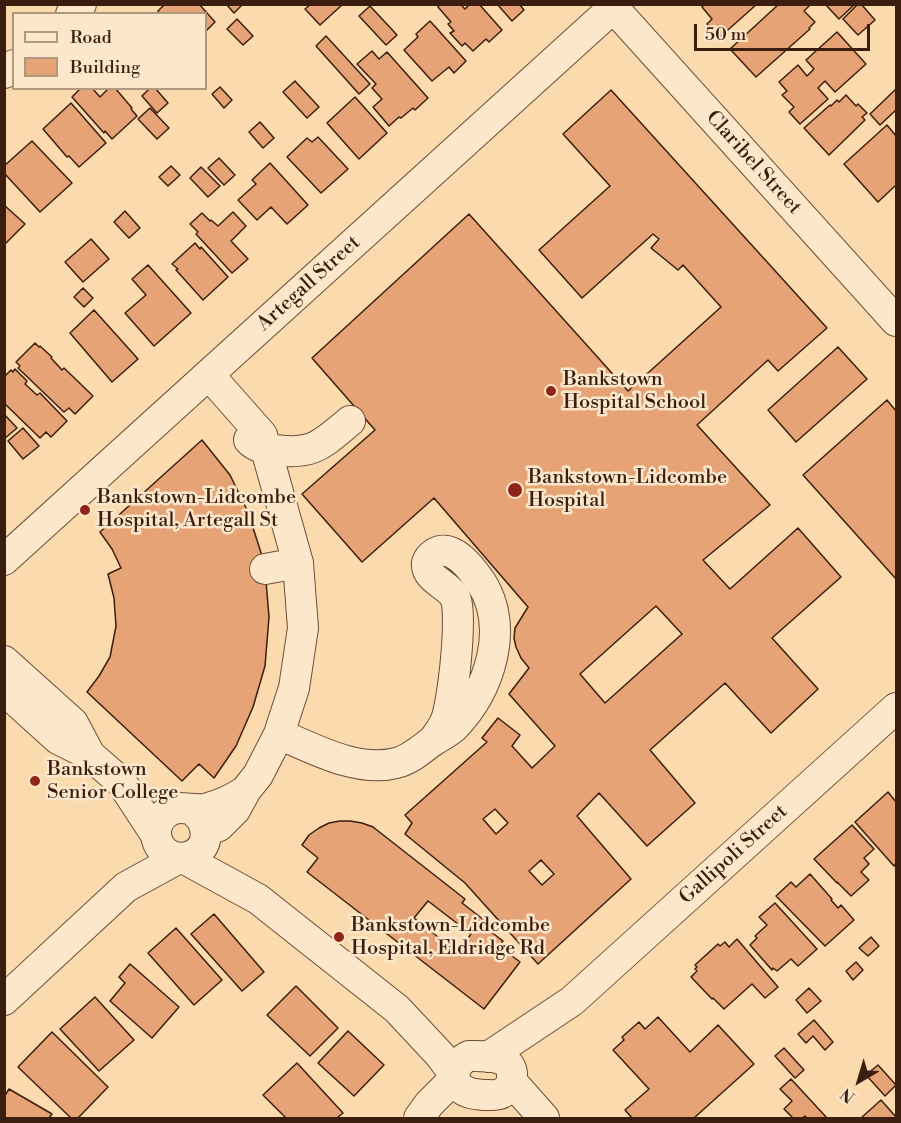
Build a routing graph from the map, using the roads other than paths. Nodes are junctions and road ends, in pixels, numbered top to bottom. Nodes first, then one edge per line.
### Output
1 (612, 6) edge
2 (897, 321) edge
3 (203, 380) junction
4 (350, 421) dead end
5 (265, 449) junction
6 (4, 560) edge
7 (298, 563) junction
8 (265, 570) dead end
9 (4, 661) edge
10 (4, 690) edge
11 (897, 708) edge
12 (279, 734) junction
13 (433, 741) junction
14 (90, 755) junction
15 (122, 783) junction
16 (195, 821) junction
17 (168, 847) junction
18 (258, 899) junction
19 (4, 1000) edge
20 (572, 1001) junction
21 (397, 1009) junction
22 (485, 1057) junction
23 (512, 1081) junction
24 (467, 1085) junction
25 (419, 1119) edge
26 (439, 1119) edge
27 (522, 1119) edge
28 (544, 1119) edge

1 - 2 street, Claribel Street
1 - 3 street, Artegall Street
3 - 5 street
3 - 6 street, Artegall Street
4 - 5 street
5 - 7 street
7 - 8 street
7 - 12 street
9 - 14 street
10 - 14 street
11 - 20 street, Gallipoli Street
12 - 13 street
12 - 16 street
13 - 13 street
14 - 15 street
15 - 16 street
15 - 17 street
16 - 17 street
16 - 17 street
16 - 18 street
17 - 18 street
17 - 19 street
18 - 21 street
20 - 22 street, Gallipoli Street
20 - 23 street, Gallipoli Street
21 - 22 street
21 - 24 street
22 - 23 street
22 - 24 street
23 - 24 street
23 - 28 street
24 - 25 street
24 - 26 street
24 - 27 street

